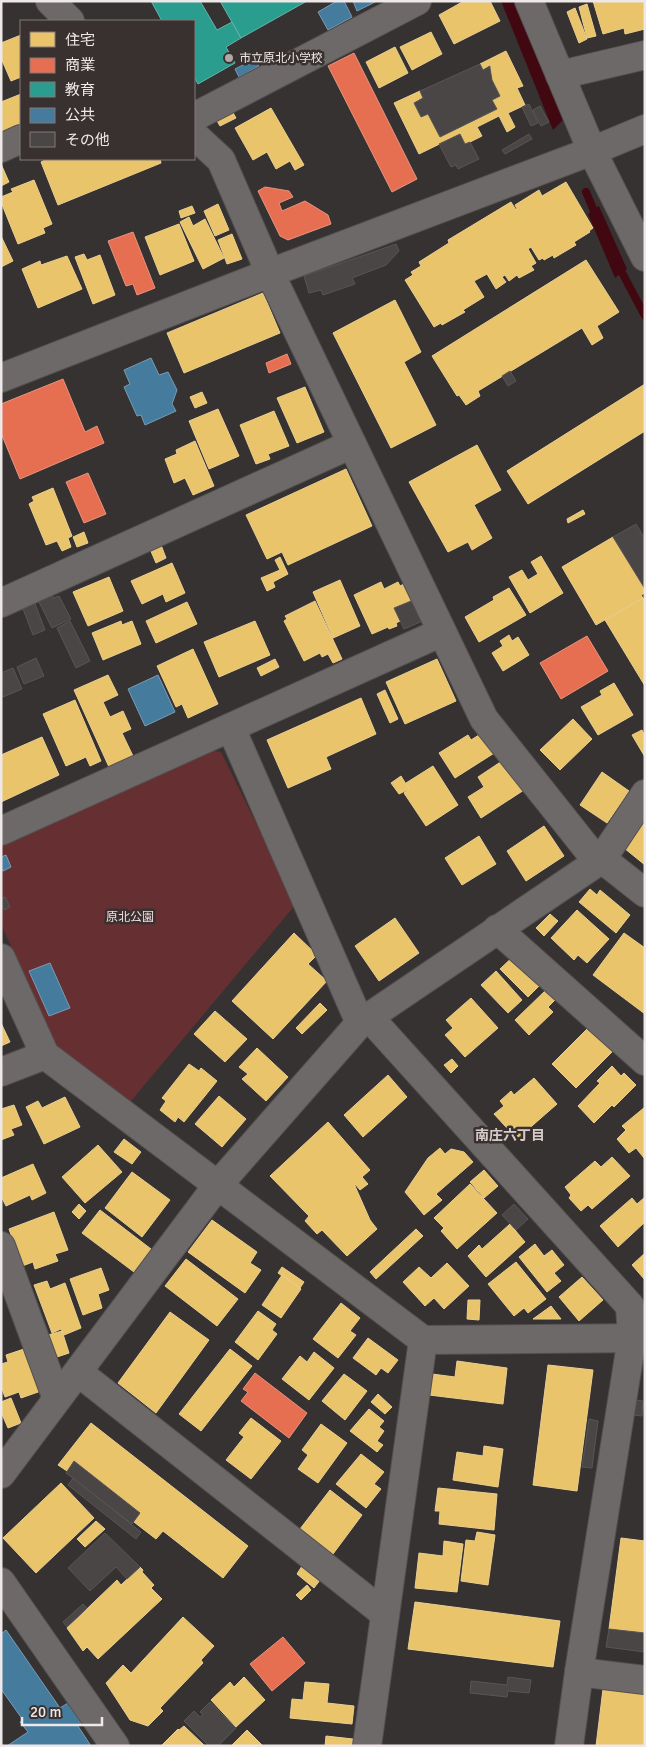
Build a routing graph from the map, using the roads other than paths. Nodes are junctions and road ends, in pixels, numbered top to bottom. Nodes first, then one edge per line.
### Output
1 (50, 1) edge
2 (417, 1) edge
3 (529, 1) edge
4 (69, 20) edge
5 (645, 55) edge
6 (560, 75) junction
7 (195, 117) edge
8 (645, 129) edge
9 (195, 136) edge
10 (20, 139) edge
11 (1, 148) edge
12 (592, 151) junction
13 (645, 257) edge
14 (270, 273) junction
15 (1, 378) edge
16 (352, 444) junction
17 (1, 603) edge
18 (442, 632) junction
19 (231, 728) junction
20 (645, 794) edge
21 (1, 831) edge
22 (602, 859) junction
23 (645, 893) edge
24 (497, 929) junction
25 (1, 958) edge
26 (364, 1020) junction
27 (45, 1055) junction
28 (645, 1061) edge
29 (1, 1072) edge
30 (217, 1186) junction
31 (1, 1246) edge
32 (638, 1338) edge
33 (423, 1340) junction
34 (78, 1372) junction
35 (57, 1399) junction
36 (1, 1474) edge
37 (1, 1582) edge
38 (385, 1614) junction
39 (579, 1672) junction
40 (645, 1680) edge
41 (115, 1746) edge
42 (367, 1746) edge
43 (569, 1746) edge

1 - 4 street
2 - 7 street
3 - 6 street
5 - 6 street
6 - 12 street
8 - 12 street
9 - 14 street
10 - 11 street
12 - 13 street
12 - 14 street
14 - 15 street
14 - 16 street
16 - 17 street
16 - 18 street
18 - 19 street
18 - 22 street
19 - 21 street
19 - 26 street
20 - 22 street
22 - 23 street
22 - 24 street
24 - 26 street
24 - 28 street
25 - 27 street
26 - 30 street
26 - 32 street
27 - 29 street
27 - 30 street
30 - 33 street
30 - 34 street
31 - 35 street
32 - 33 street
32 - 39 street
33 - 38 street
34 - 35 street
34 - 38 street
35 - 36 street
37 - 41 street
38 - 42 street
39 - 40 street
39 - 43 street

